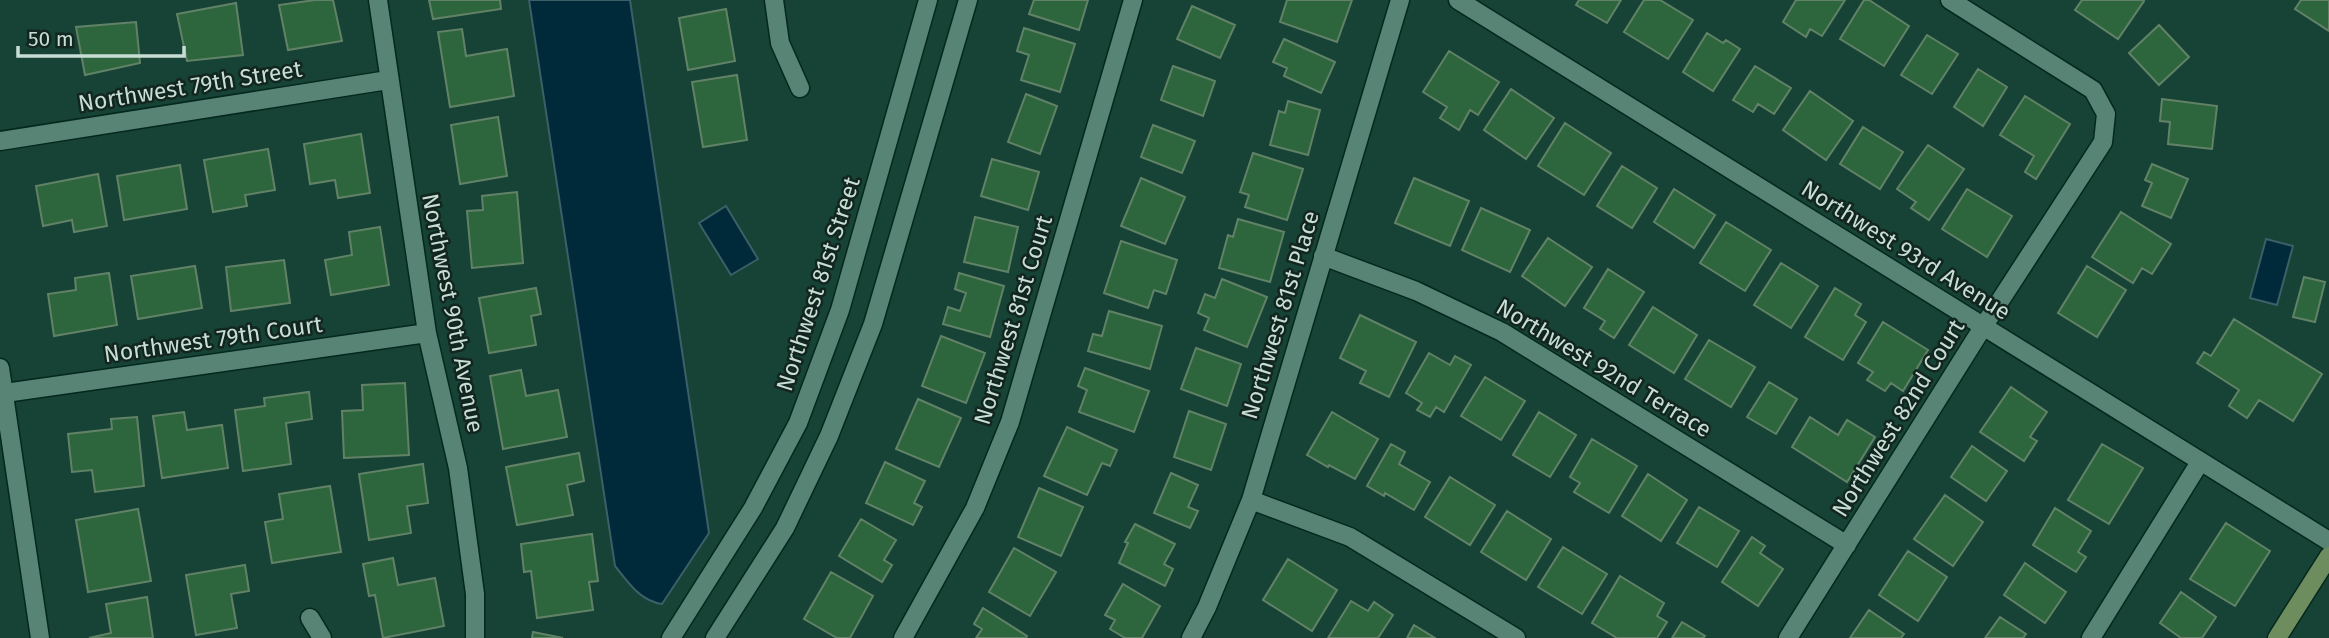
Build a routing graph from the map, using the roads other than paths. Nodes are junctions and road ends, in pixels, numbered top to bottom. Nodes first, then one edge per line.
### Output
1 (377, 0) edge
2 (774, 0) edge
3 (928, 0) edge
4 (968, 0) edge
5 (1133, 0) edge
6 (1400, 0) edge
7 (1458, 0) edge
8 (1950, 0) edge
9 (388, 80) junction
10 (800, 88) dead end
11 (0, 141) edge
12 (1323, 256) junction
13 (1983, 327) junction
14 (427, 333) junction
15 (0, 368) edge
16 (5, 393) junction
17 (2200, 462) junction
18 (1251, 500) junction
19 (2329, 541) edge
20 (1847, 545) junction
21 (2329, 556) edge
22 (310, 618) dead end
23 (476, 636) edge
24 (40, 638) edge
25 (322, 638) edge
26 (671, 638) edge
27 (715, 638) edge
28 (903, 638) edge
29 (1191, 638) edge
30 (1516, 638) edge
31 (1788, 638) edge
32 (2091, 638) edge
33 (2277, 638) edge

1 - 9 street, Northwest 90th Avenue
2 - 10 street
3 - 26 street, Northwest 81st Street
4 - 27 street
5 - 28 street, Northwest 81st Court
6 - 12 street, Northwest 81st Place
7 - 13 street, Northwest 93rd Avenue
8 - 13 street, Northwest 82nd Court
9 - 11 street, Northwest 79th Street
9 - 14 street, Northwest 90th Avenue
12 - 18 street, Northwest 81st Place
12 - 20 street, Northwest 92nd Terrace
13 - 17 street, Northwest 93rd Avenue
13 - 20 street, Northwest 82nd Court
14 - 16 street, Northwest 79th Court
14 - 23 street, Northwest 90th Avenue
15 - 16 street
16 - 24 street
17 - 19 street, Northwest 93rd Avenue
17 - 32 street
18 - 29 street, Northwest 81st Place
18 - 30 street
20 - 31 street, Northwest 82nd Court
21 - 33 main road
22 - 25 street

